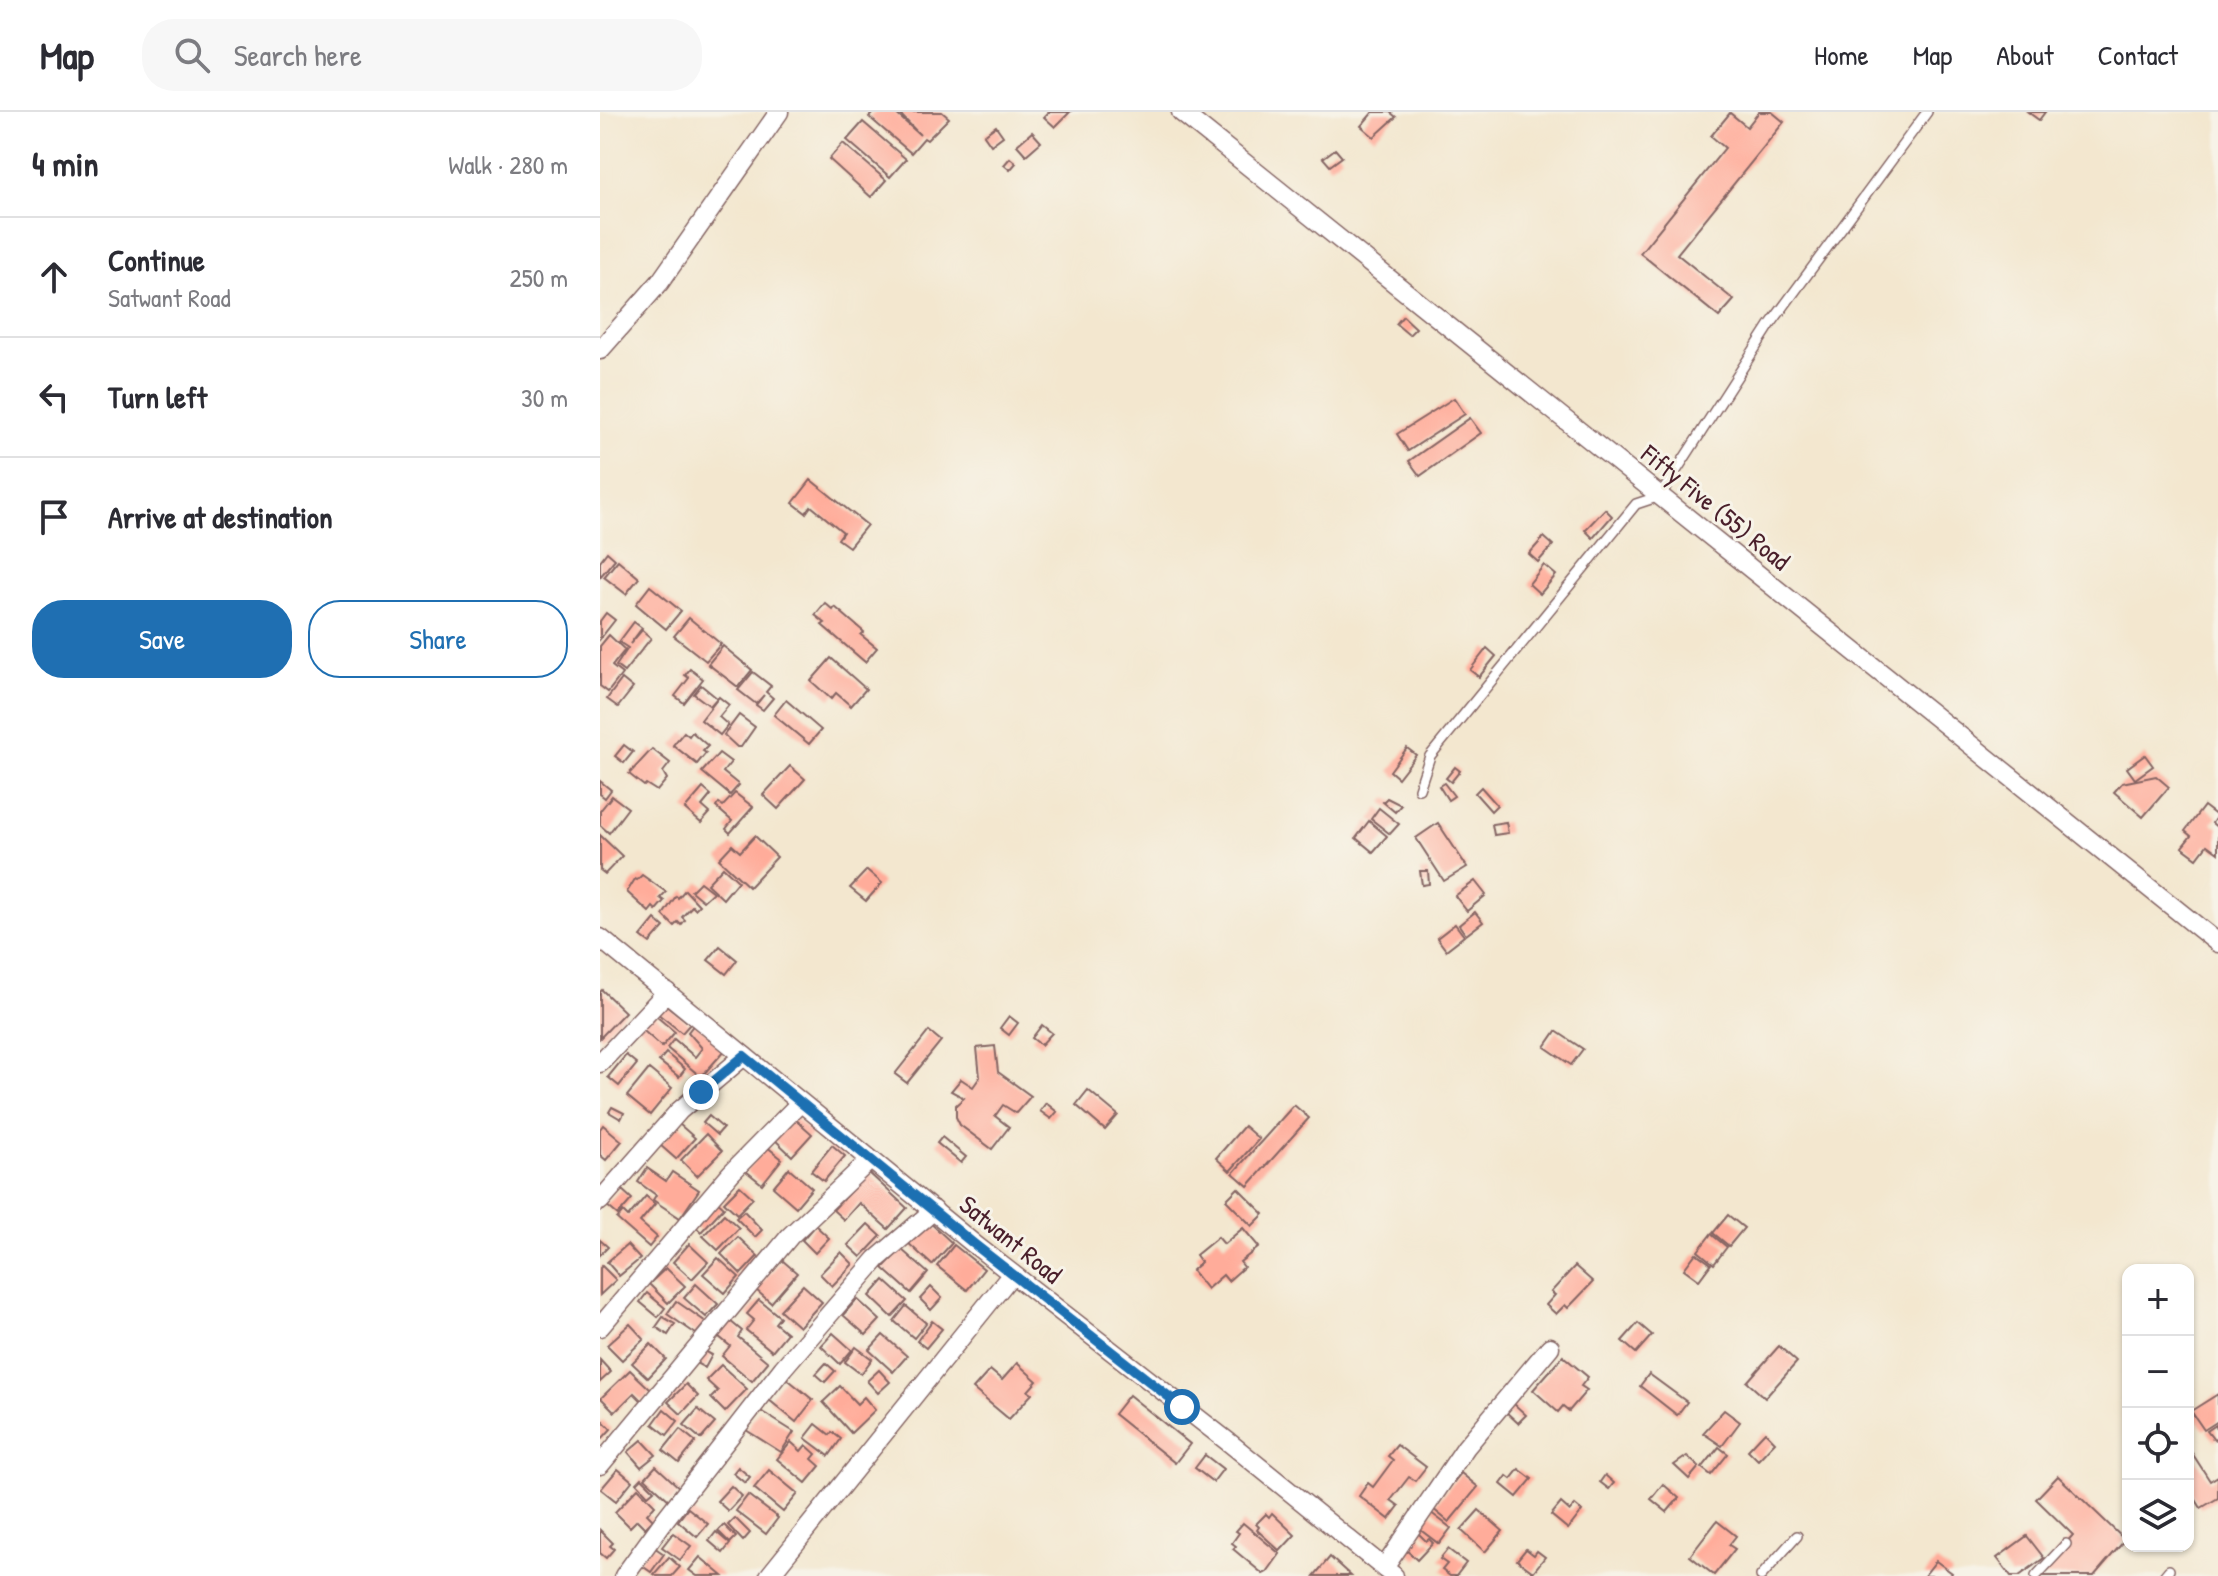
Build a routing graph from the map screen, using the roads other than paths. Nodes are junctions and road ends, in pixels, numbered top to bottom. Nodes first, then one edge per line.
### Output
1 (779, 112) edge
2 (1181, 112) edge
3 (1927, 112) edge
4 (600, 350) edge
5 (1660, 496) junction
6 (1419, 789) dead end
7 (600, 938) edge
8 (2218, 943) edge
9 (667, 992) junction
10 (744, 1056) junction
11 (600, 1063) edge
12 (800, 1103) junction
13 (870, 1160) junction
14 (600, 1201) edge
15 (934, 1210) junction
16 (1012, 1274) junction
17 (600, 1327) edge
18 (1550, 1347) dead end
19 (600, 1465) edge
20 (1797, 1536) dead end
21 (2066, 1544) dead end
22 (1389, 1572) edge
23 (624, 1576) edge
24 (769, 1576) edge
25 (1761, 1576) edge
26 (2036, 1576) edge

1 - 4 street
2 - 5 street, Fifty Five (55) Road
3 - 5 lane
5 - 6 lane
5 - 8 street, Fifty Five (55) Road
7 - 9 street, Satwant Road
9 - 10 street, Satwant Road
9 - 11 street
10 - 12 street, Satwant Road
10 - 14 street
12 - 13 street, Satwant Road
12 - 17 street
13 - 15 street, Satwant Road
13 - 19 street
15 - 16 street, Satwant Road
15 - 23 street
16 - 22 street, Satwant Road
16 - 24 street
18 - 22 street
20 - 25 lane
21 - 26 lane

